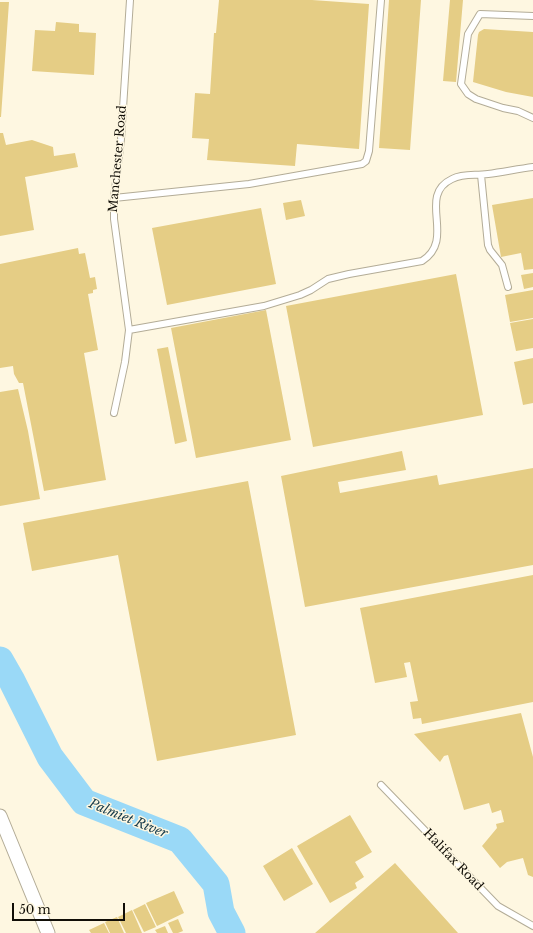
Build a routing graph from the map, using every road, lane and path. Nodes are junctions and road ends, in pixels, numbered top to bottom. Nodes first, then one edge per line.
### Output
1 (130, 0) edge
2 (381, 0) edge
3 (533, 16) edge
4 (533, 118) edge
5 (533, 167) edge
6 (481, 175) junction
7 (114, 198) junction
8 (508, 288) dead end
9 (129, 330) junction
10 (114, 413) dead end
11 (381, 785) dead end
12 (0, 816) edge
13 (533, 926) edge
14 (48, 933) edge

1 - 7 lane, Manchester Road
2 - 7 lane
3 - 4 lane
5 - 6 lane
6 - 8 lane
6 - 9 lane
7 - 9 lane, Manchester Road
9 - 10 lane, Manchester Road
11 - 13 lane, Halifax Road
12 - 14 street

